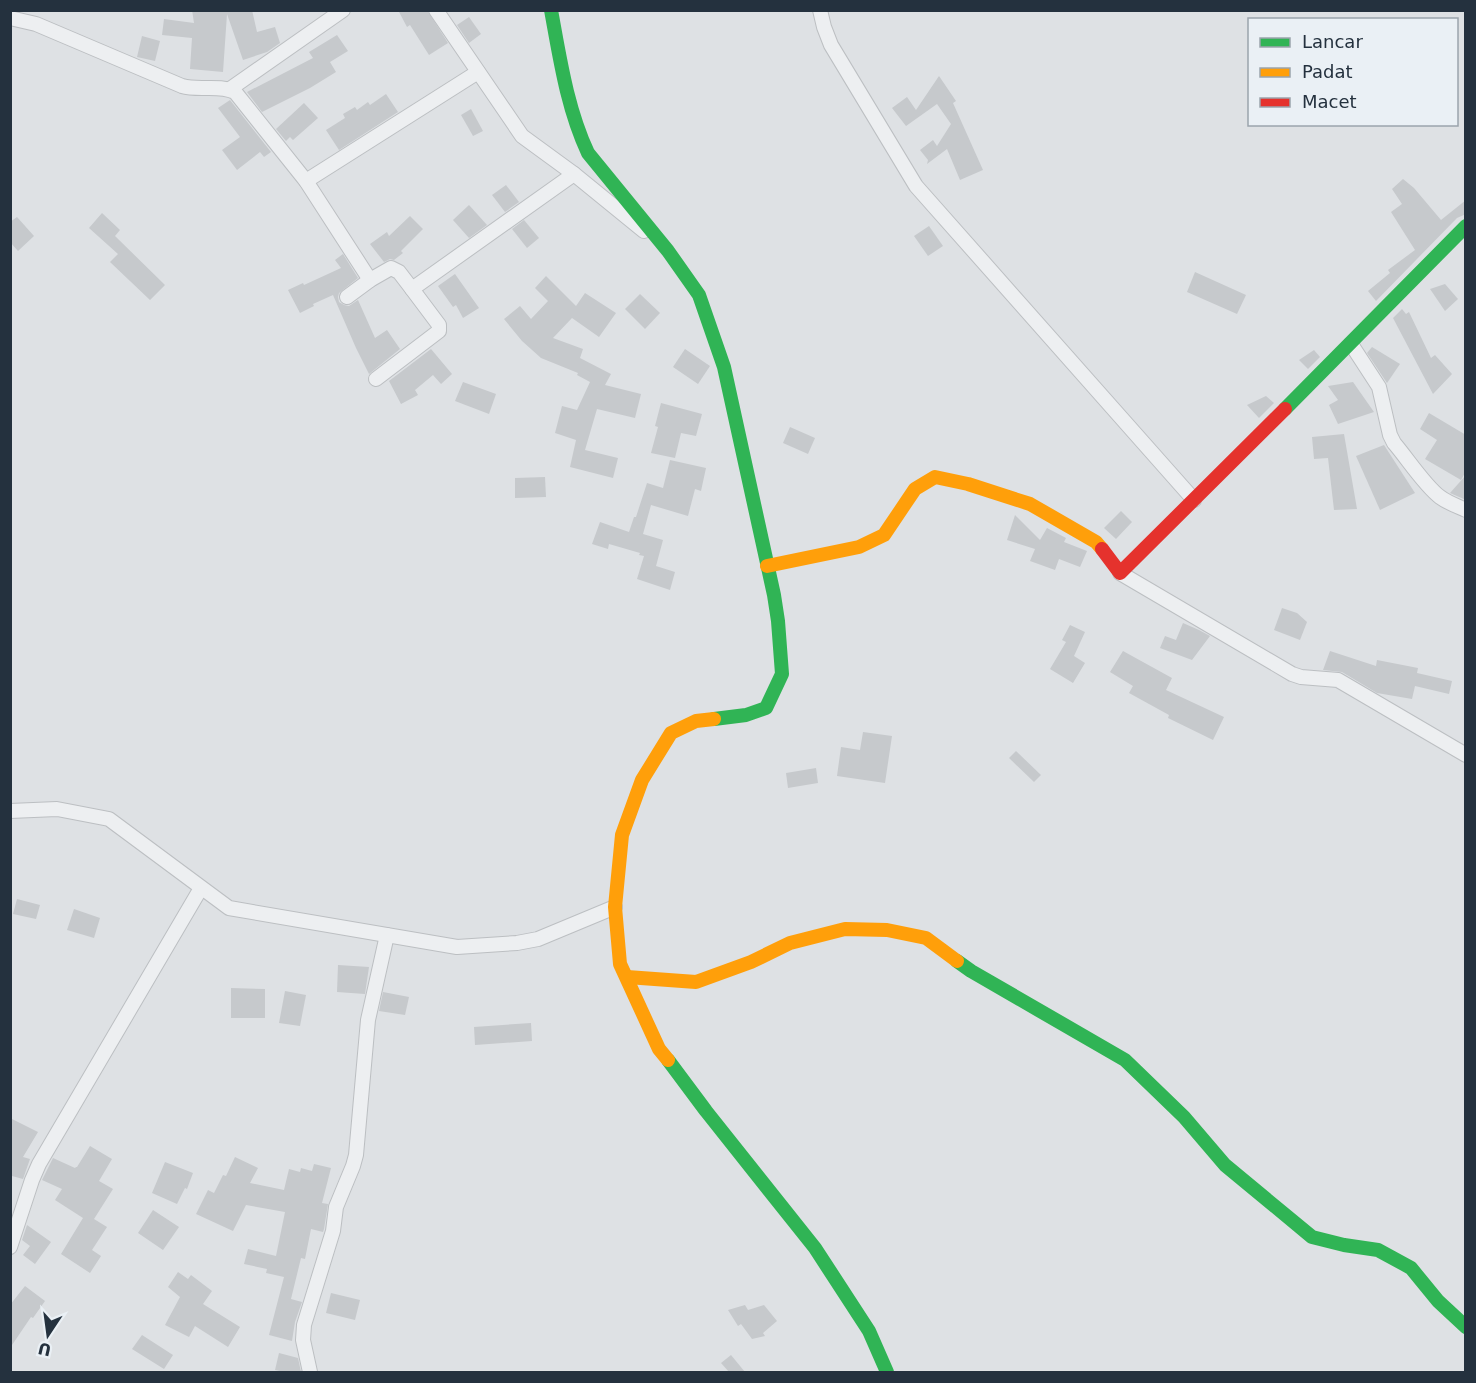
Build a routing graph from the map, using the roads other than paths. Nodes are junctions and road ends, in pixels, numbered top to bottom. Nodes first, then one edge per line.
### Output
1 (343, 10) edge
2 (436, 10) edge
3 (551, 10) edge
4 (820, 10) edge
5 (10, 18) edge
6 (478, 72) junction
7 (230, 89) junction
8 (574, 174) junction
9 (306, 181) junction
10 (1466, 226) edge
11 (668, 251) junction
12 (370, 280) junction
13 (412, 289) junction
14 (347, 297) dead end
15 (1351, 344) junction
16 (376, 379) dead end
17 (1194, 501) junction
18 (1466, 510) edge
19 (767, 566) junction
20 (1120, 573) junction
21 (1466, 755) edge
22 (10, 811) edge
23 (201, 888) junction
24 (615, 907) junction
25 (387, 934) junction
26 (627, 977) junction
27 (10, 1247) edge
28 (1466, 1327) edge
29 (310, 1372) edge
30 (887, 1372) edge

1 - 7 street
2 - 6 street
3 - 11 street
4 - 17 street
5 - 7 street
6 - 8 street
6 - 9 street
7 - 9 street
8 - 11 street
8 - 13 street
9 - 12 street
10 - 15 street
11 - 19 street
12 - 13 street
12 - 14 street
13 - 16 street
15 - 17 street
15 - 18 street
17 - 20 street
19 - 20 street
19 - 24 street
20 - 21 street
22 - 23 street
23 - 25 street
23 - 27 street
24 - 25 street
24 - 26 street
25 - 29 street
26 - 28 street
26 - 30 street

